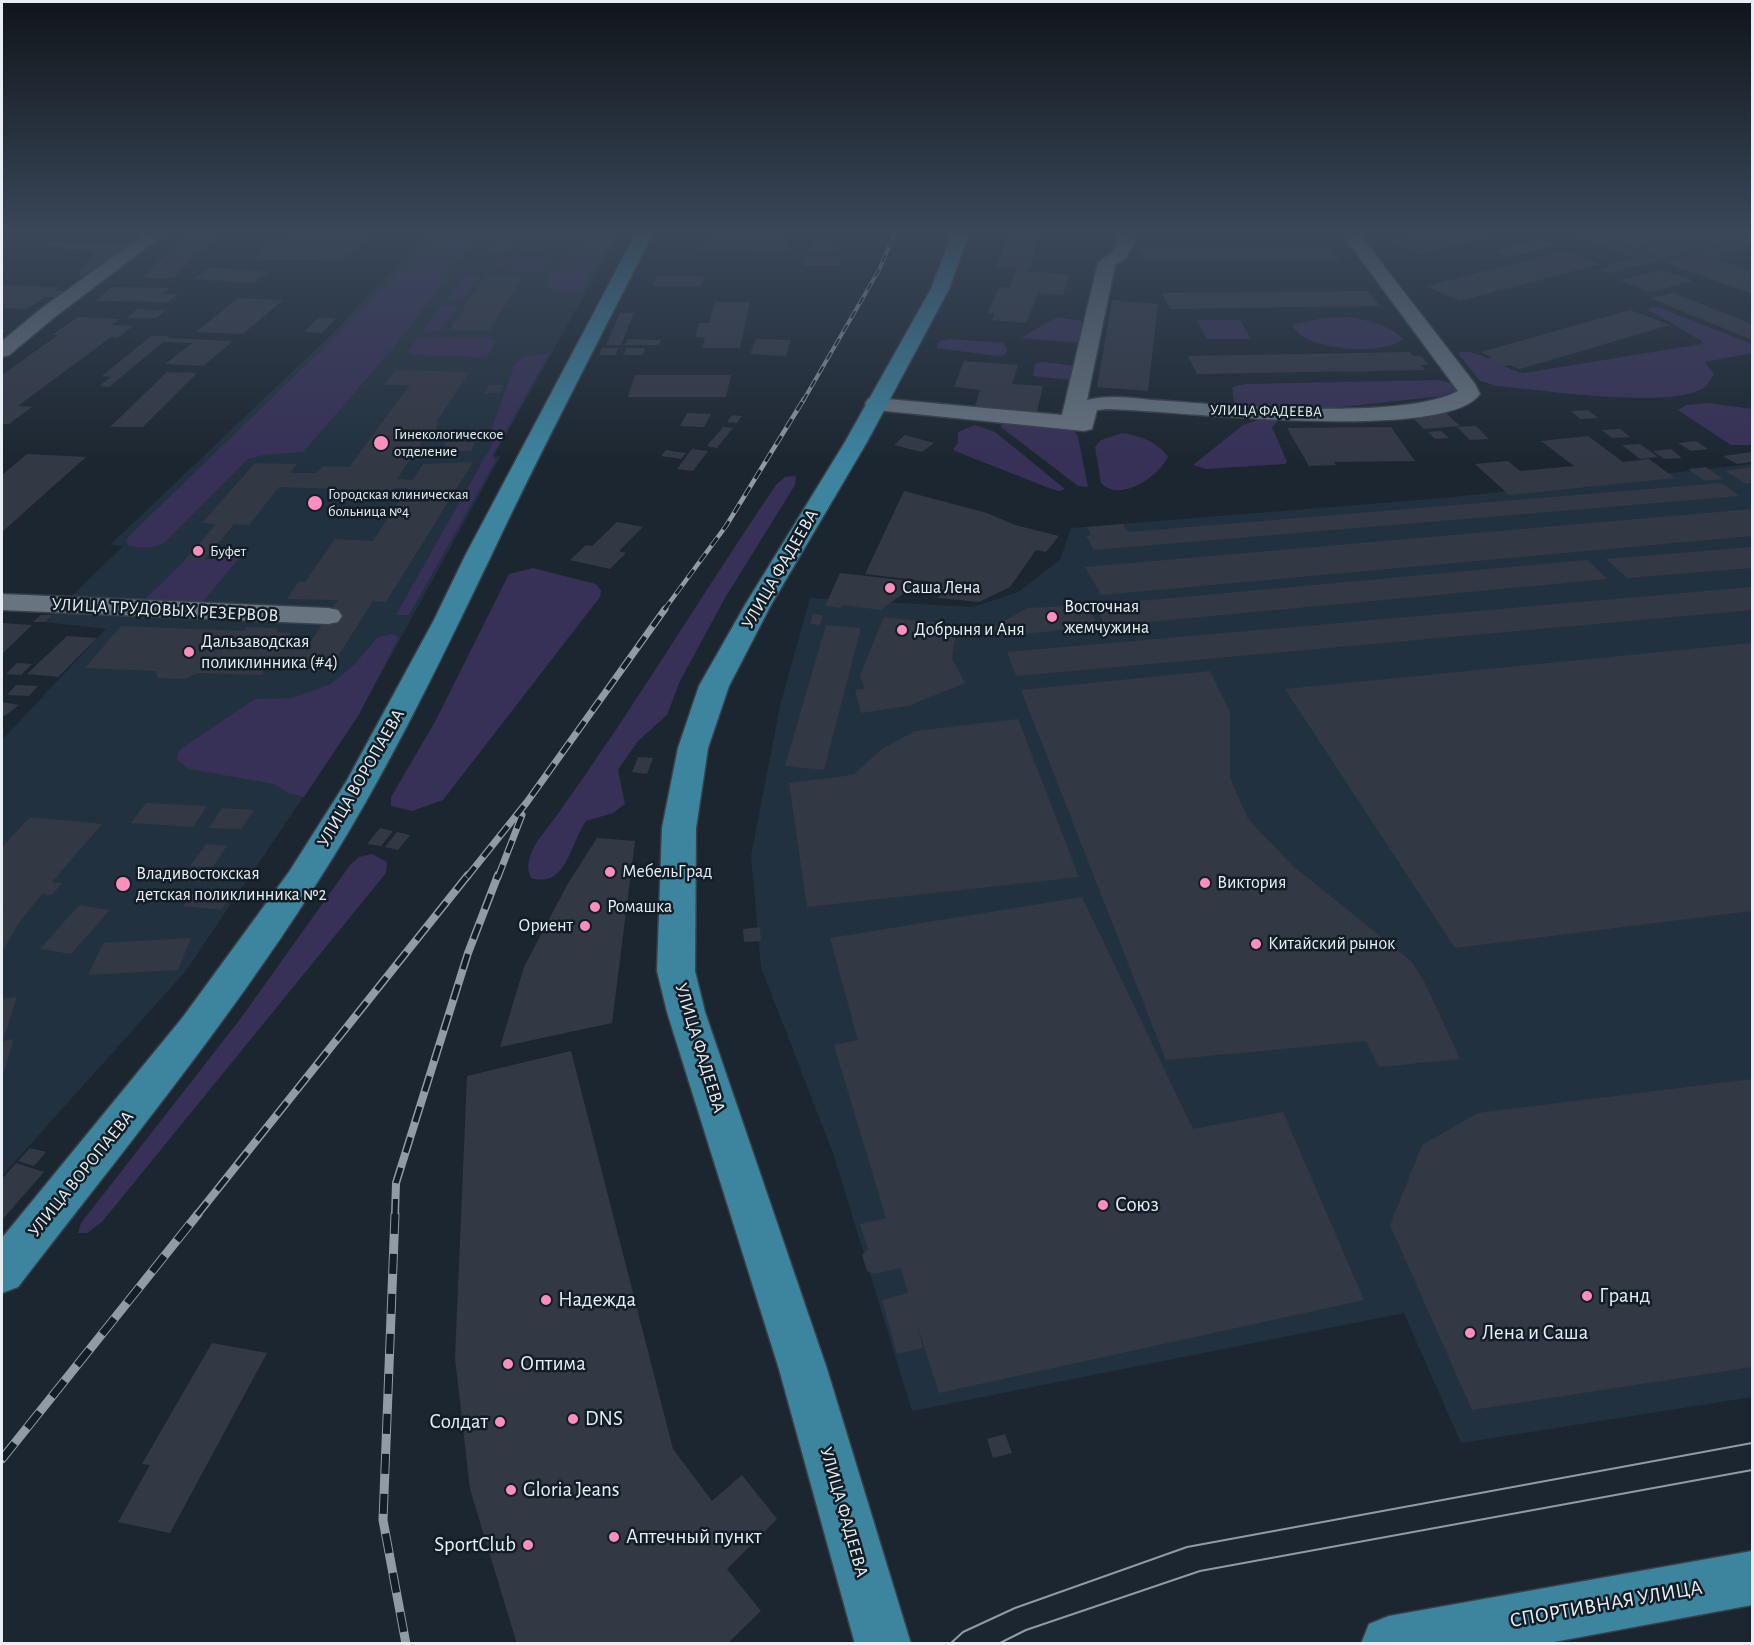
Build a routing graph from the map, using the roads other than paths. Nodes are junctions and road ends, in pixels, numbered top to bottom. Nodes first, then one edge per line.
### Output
1 (49, 312) edge
2 (604, 312) edge
3 (927, 312) edge
4 (1096, 312) edge
5 (1410, 312) edge
6 (2, 351) edge
7 (876, 404) junction
8 (1071, 423) junction
9 (2, 602) edge
10 (328, 616) dead end
11 (2, 1272) edge
12 (1752, 1578) edge
13 (883, 1644) edge
14 (1389, 1644) edge

1 - 6 street
2 - 11 main road, УЛИЦА ВОРОПАЕВА
3 - 7 main road, УЛИЦА ФАДЕЕВА
4 - 8 street
5 - 8 street, УЛИЦА ФАДЕЕВА
7 - 8 street
7 - 13 main road, УЛИЦА ФАДЕЕВА
9 - 10 street, УЛИЦА ТРУДОВЫХ РЕЗЕРВОВ
12 - 14 main road, СПОРТИВНАЯ УЛИЦА

